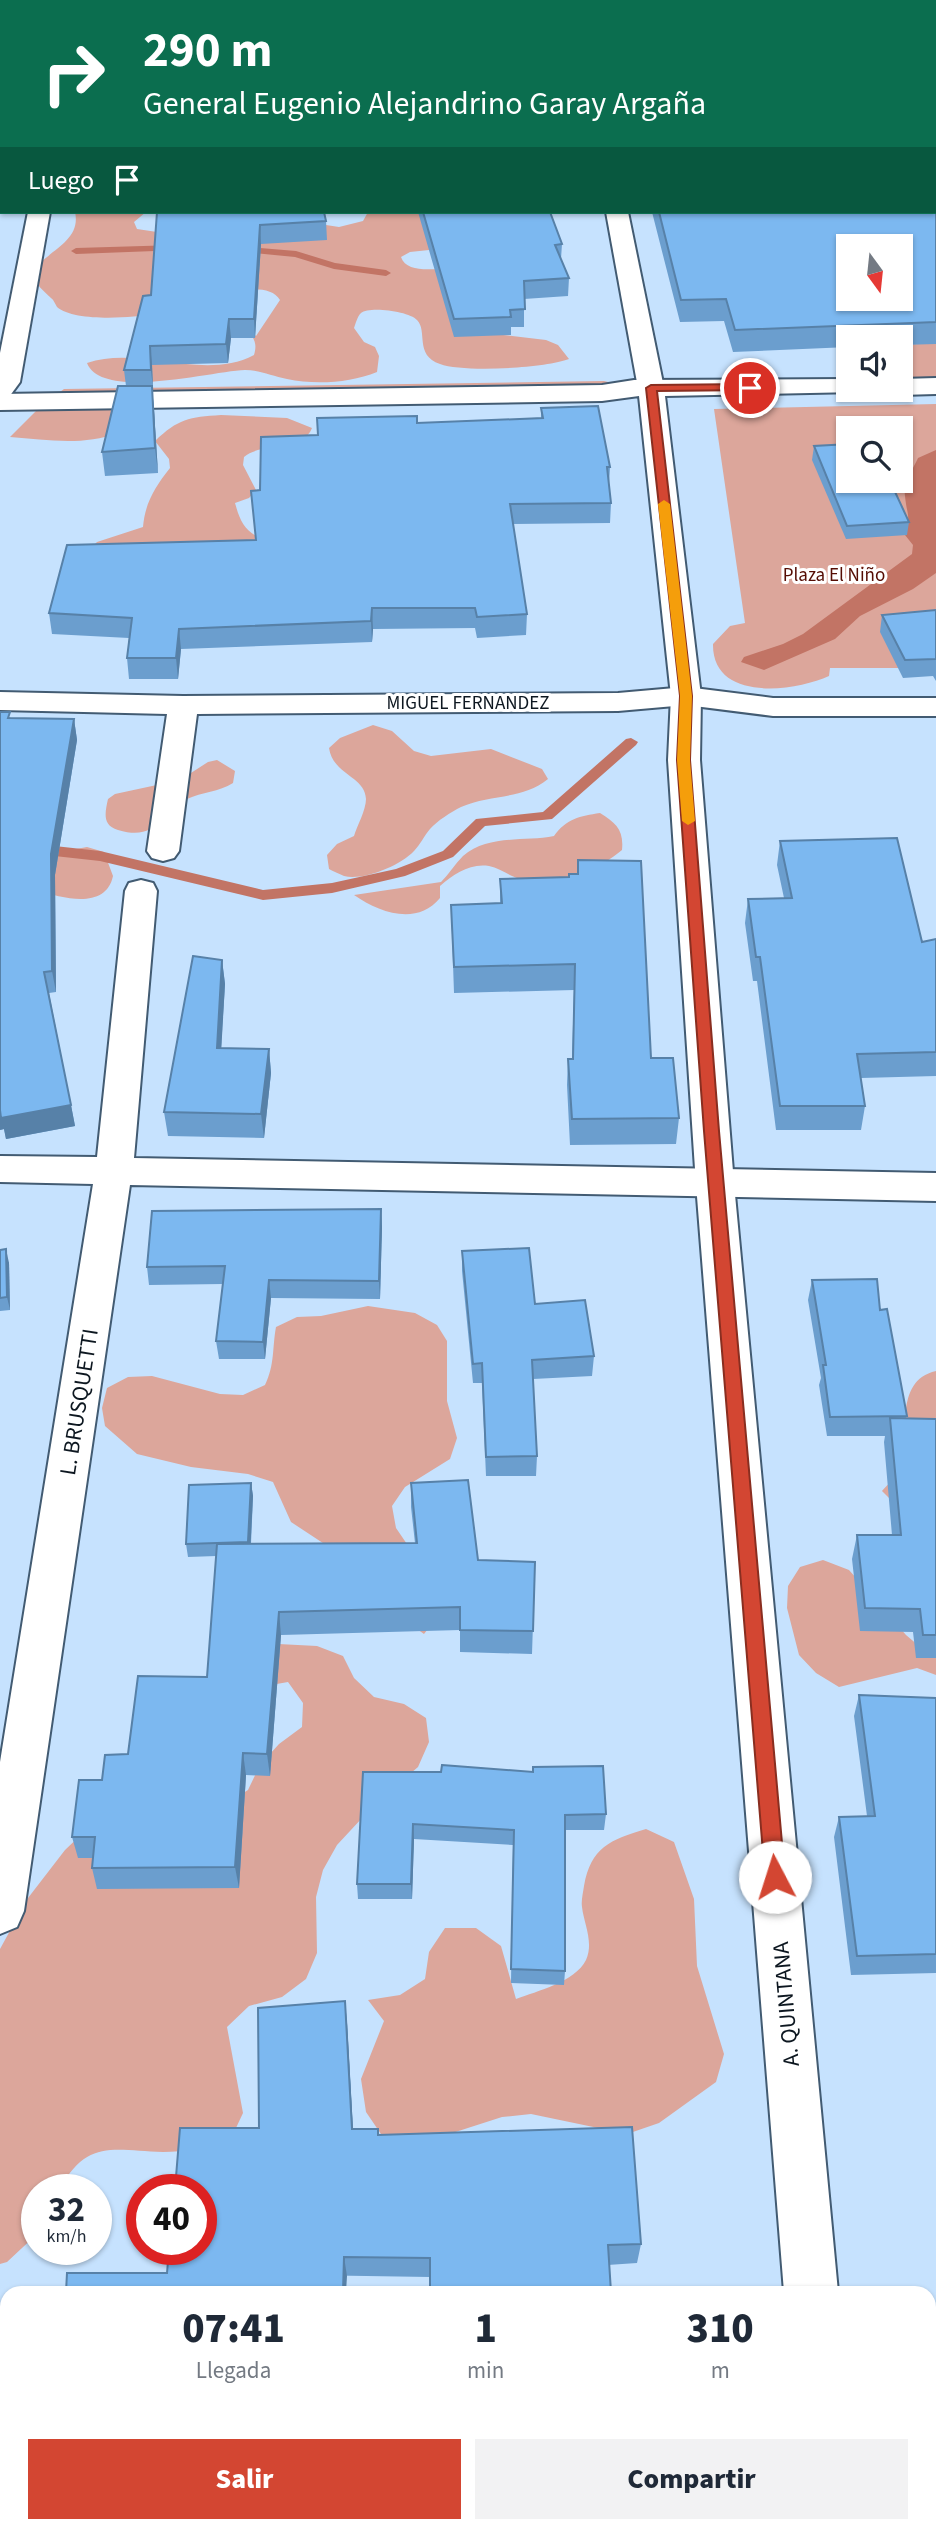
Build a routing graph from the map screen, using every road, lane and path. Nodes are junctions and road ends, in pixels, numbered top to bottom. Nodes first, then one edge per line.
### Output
1 (39, 214) edge
2 (617, 214) edge
3 (936, 386) edge
4 (836, 387) edge
5 (913, 387) edge
6 (643, 388) junction
7 (2, 390) edge
8 (686, 696) junction
9 (0, 701) edge
10 (183, 705) junction
11 (936, 707) edge
12 (163, 851) dead end
13 (141, 891) dead end
14 (0, 1169) edge
15 (114, 1170) junction
16 (715, 1184) junction
17 (936, 1186) edge
18 (0, 1911) edge
19 (810, 2286) edge

1 - 7 street
2 - 6 street, A. QUINTANA
3 - 5 street
4 - 6 street
6 - 7 street
6 - 8 street, A. QUINTANA
8 - 10 street, MIGUEL FERNANDEZ
8 - 11 street, MIGUEL FERNANDEZ
8 - 16 street, A. QUINTANA
9 - 10 street, MIGUEL FERNANDEZ
10 - 12 street
13 - 15 street, L. BRUSQUETTI
14 - 15 street
15 - 16 street
15 - 18 street, L. BRUSQUETTI
16 - 17 street
16 - 19 street, A. QUINTANA

